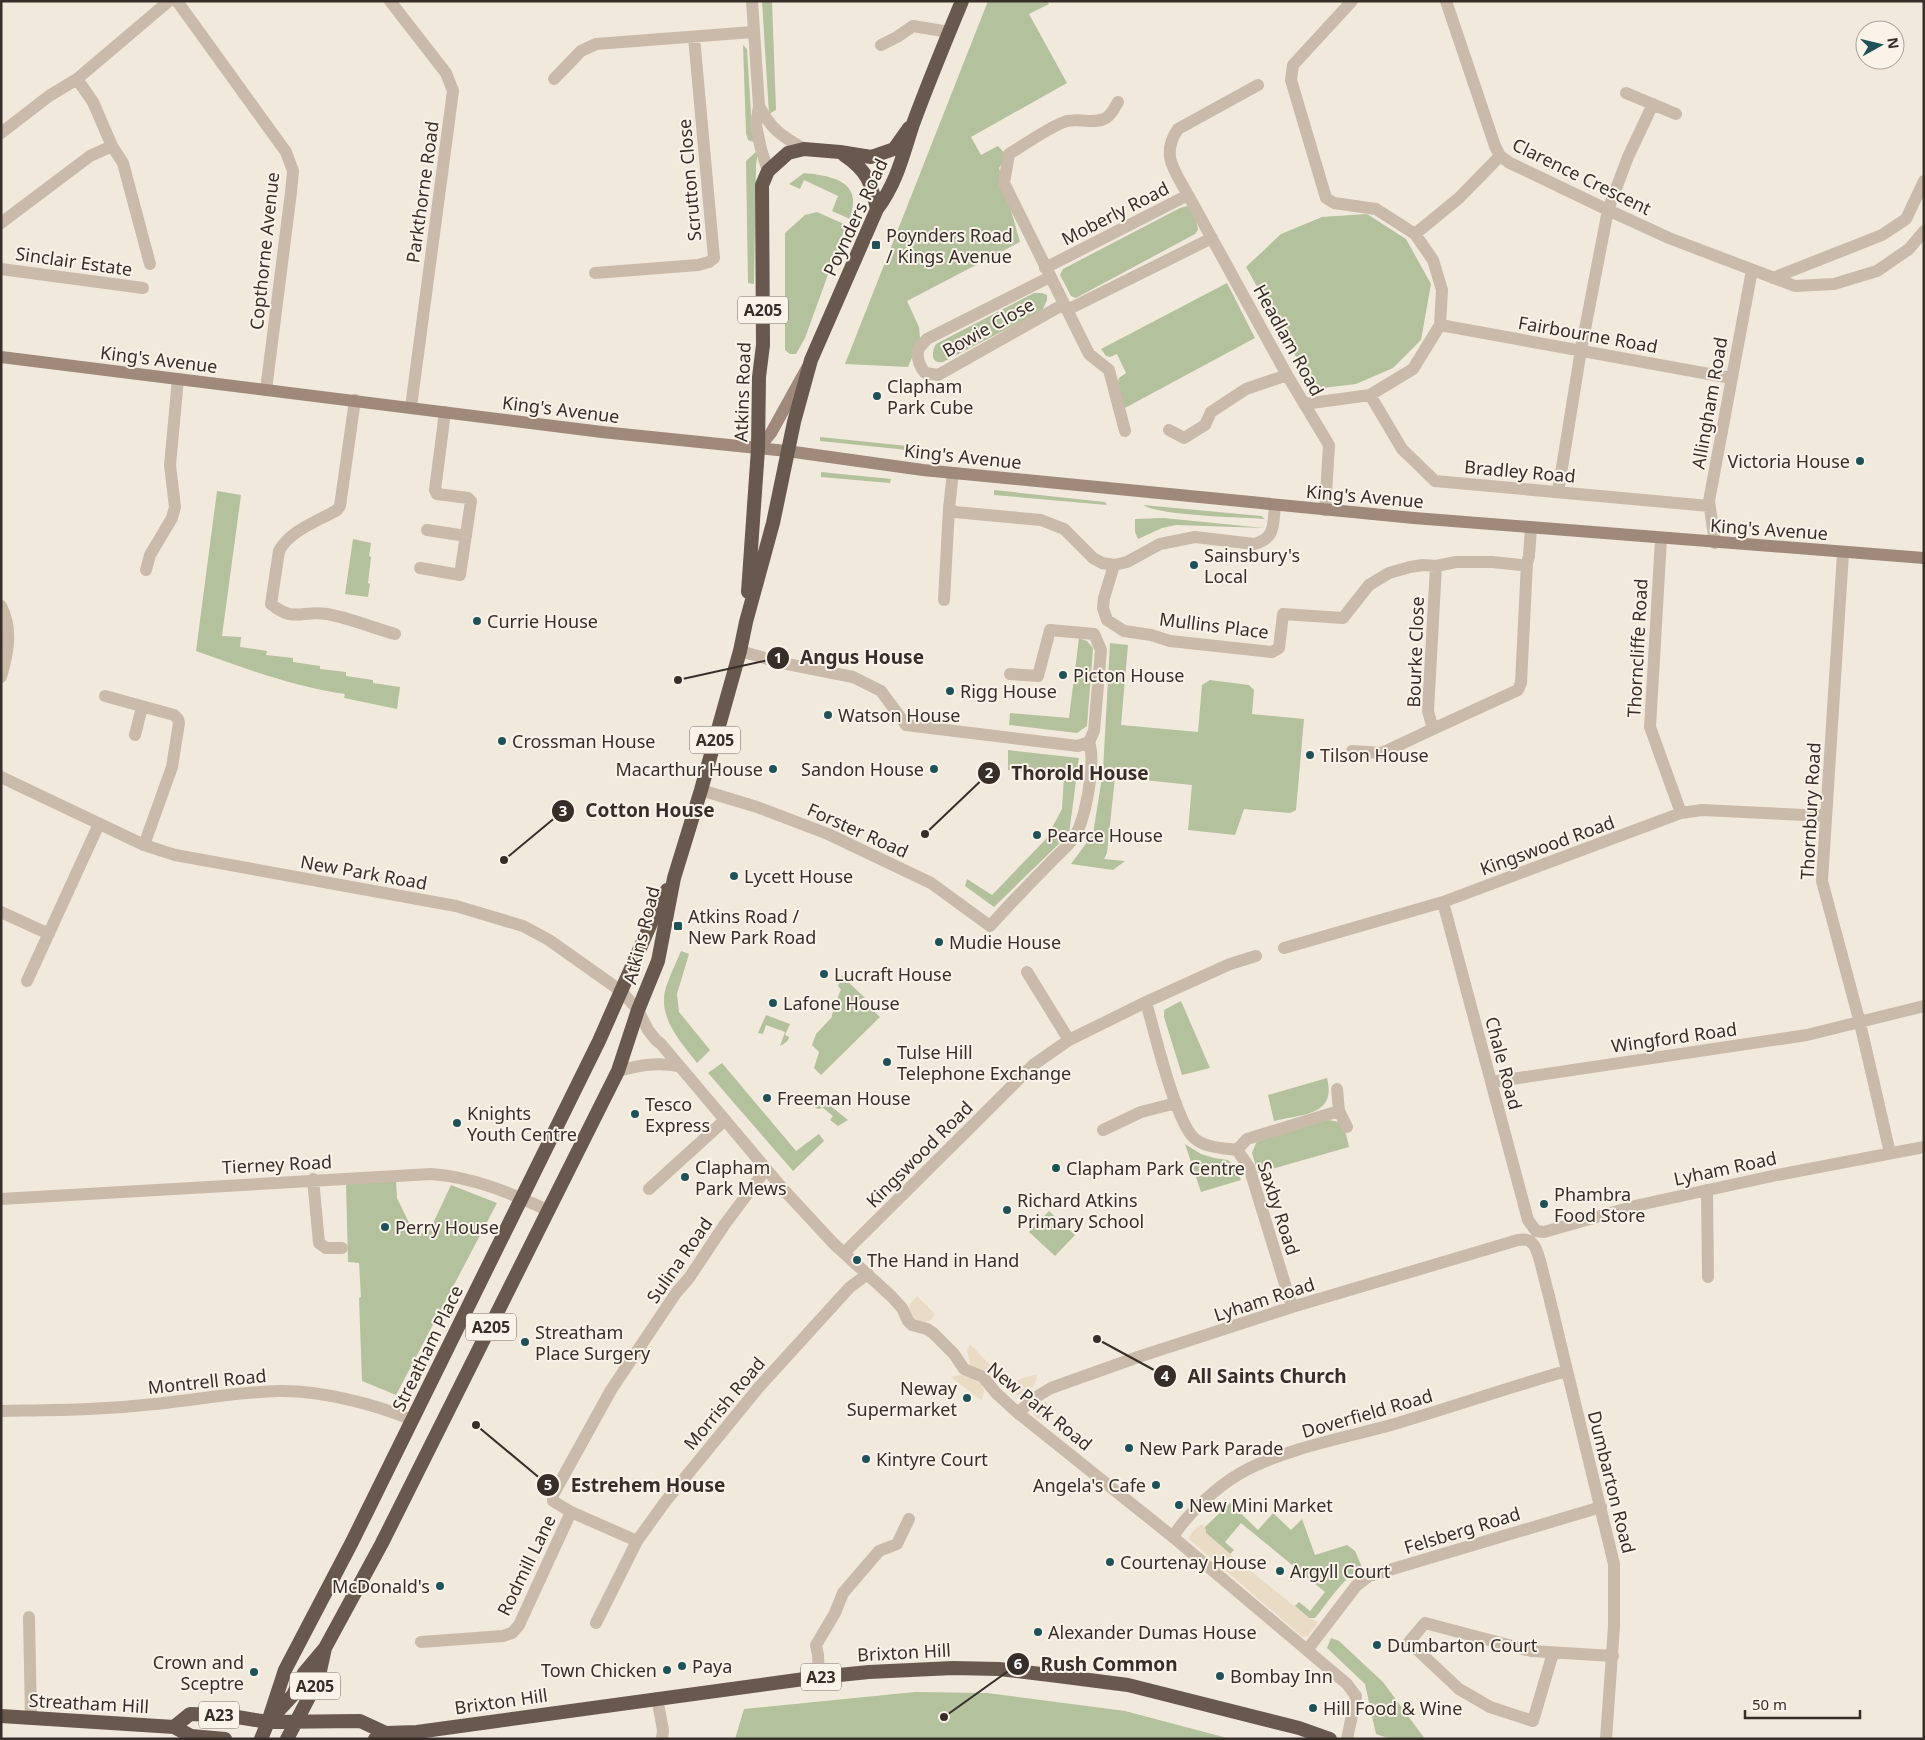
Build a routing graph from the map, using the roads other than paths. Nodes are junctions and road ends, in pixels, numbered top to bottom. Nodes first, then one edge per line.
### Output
1 (169, 1) edge
2 (177, 1) edge
3 (752, 1) edge
4 (962, 1) edge
5 (1352, 1) edge
6 (1446, 1) edge
7 (391, 2) edge
8 (753, 32) junction
9 (949, 32) junction
10 (694, 37) junction
11 (881, 44) dead end
12 (77, 79) junction
13 (554, 79) dead end
14 (1258, 85) dead end
15 (1626, 93) dead end
16 (1118, 102) dead end
17 (1653, 104) junction
18 (759, 106) junction
19 (1676, 114) dead end
20 (913, 125) junction
21 (1, 133) edge
22 (112, 146) junction
23 (804, 149) junction
24 (840, 152) junction
25 (1500, 156) junction
26 (768, 172) junction
27 (1924, 181) edge
28 (1188, 194) junction
29 (877, 209) junction
30 (1608, 210) junction
31 (1, 223) edge
32 (1924, 230) edge
33 (1414, 234) junction
34 (1212, 238) junction
35 (150, 264) dead end
36 (1, 269) edge
37 (1752, 270) junction
38 (594, 273) dead end
39 (1048, 273) junction
40 (1773, 278) junction
41 (143, 288) dead end
42 (1065, 307) junction
43 (1440, 325) junction
44 (1581, 350) junction
45 (1, 357) edge
46 (811, 360) junction
47 (1287, 375) junction
48 (1731, 378) junction
49 (178, 379) junction
50 (266, 390) junction
51 (1370, 395) junction
52 (355, 400) junction
53 (1304, 404) junction
54 (411, 407) junction
55 (445, 412) junction
56 (1169, 430) dead end
57 (1124, 431) dead end
58 (758, 449) junction
59 (787, 451) junction
60 (953, 473) junction
61 (1558, 492) junction
62 (1274, 505) junction
63 (1709, 506) junction
64 (949, 508) junction
65 (1325, 510) junction
66 (1531, 528) junction
67 (427, 530) dead end
68 (466, 536) junction
69 (1661, 538) junction
70 (1714, 543) junction
71 (1843, 553) junction
72 (1924, 558) edge
73 (1527, 563) junction
74 (1114, 565) junction
75 (1436, 566) junction
76 (420, 568) dead end
77 (146, 570) dead end
78 (944, 600) dead end
79 (1, 606) edge
80 (746, 622) junction
81 (395, 634) dead end
82 (740, 651) junction
83 (1010, 674) dead end
84 (1, 677) edge
85 (105, 696) dead end
86 (142, 707) junction
87 (1433, 729) junction
88 (135, 735) dead end
89 (1089, 742) junction
90 (1352, 751) dead end
91 (1, 776) edge
92 (701, 790) junction
93 (1681, 813) junction
94 (1826, 816) junction
95 (99, 824) junction
96 (144, 845) junction
97 (674, 878) junction
98 (1443, 902) junction
99 (1, 912) edge
100 (49, 934) junction
101 (1284, 948) dead end
102 (1256, 956) dead end
103 (1026, 972) dead end
104 (27, 981) dead end
105 (621, 991) junction
106 (1146, 1002) junction
107 (641, 1005) junction
108 (1924, 1006) edge
109 (1860, 1023) junction
110 (1069, 1040) junction
111 (679, 1066) junction
112 (618, 1071) junction
113 (1492, 1082) junction
114 (1337, 1089) dead end
115 (1176, 1103) junction
116 (1338, 1111) junction
117 (725, 1120) junction
118 (1347, 1127) dead end
119 (1103, 1130) dead end
120 (1924, 1147) edge
121 (1237, 1150) junction
122 (1890, 1153) junction
123 (766, 1169) junction
124 (313, 1180) junction
125 (649, 1189) dead end
126 (1707, 1190) junction
127 (522, 1198) junction
128 (1, 1199) edge
129 (549, 1211) junction
130 (1532, 1236) junction
131 (342, 1248) dead end
132 (844, 1253) junction
133 (868, 1274) junction
134 (1708, 1277) dead end
135 (1292, 1308) junction
136 (1566, 1371) junction
137 (1, 1411) edge
138 (1018, 1413) junction
139 (412, 1420) junction
140 (1601, 1507) junction
141 (571, 1512) junction
142 (909, 1519) dead end
143 (1173, 1537) junction
144 (637, 1541) junction
145 (29, 1618) dead end
146 (596, 1623) dead end
147 (421, 1642) dead end
148 (325, 1648) junction
149 (1307, 1650) junction
150 (1552, 1653) junction
151 (1612, 1656) junction
152 (819, 1677) junction
153 (658, 1698) junction
154 (1, 1716) edge
155 (31, 1718) junction
156 (268, 1722) junction
157 (296, 1722) junction
158 (174, 1727) junction
159 (663, 1734) edge
160 (380, 1736) edge
161 (226, 1739) edge
162 (260, 1739) edge
163 (287, 1739) edge
164 (1330, 1739) edge
165 (1347, 1739) edge
166 (1606, 1739) edge

1 - 12 street
2 - 50 street, Copthorne Avenue
3 - 8 street
4 - 9 highway, Poynders Road / A205
5 - 33 street
6 - 25 street, Clarence Crescent
7 - 54 street, Parkthorne Road
8 - 10 street
8 - 18 street
9 - 11 street
9 - 20 highway, Poynders Road / A205
10 - 13 street
10 - 38 street, Scrutton Close
12 - 21 street
12 - 22 street, Sinclair Estate
14 - 28 street, Moberly Road
15 - 17 street
16 - 39 street
17 - 19 street
17 - 30 street
18 - 23 street
18 - 26 street
20 - 24 highway, A205
20 - 29 highway, Poynders Road / A205
22 - 31 street, Sinclair Estate
22 - 35 street, Sinclair Estate
23 - 24 highway, A205
23 - 26 highway
24 - 29 highway
25 - 30 street, Clarence Crescent
25 - 33 street
26 - 58 highway, Atkins Road / A205
27 - 40 street
28 - 34 street, Headlam Road
28 - 39 street, Moberly Road
29 - 46 highway, Poynders Road / A205
30 - 37 street, Clarence Crescent
30 - 44 street
32 - 40 street, Clarence Crescent
33 - 43 street
34 - 42 street, Bowie Close
34 - 47 street, Headlam Road
36 - 41 street, Sinclair Estate
37 - 40 street, Clarence Crescent
37 - 48 street, Allingham Road
39 - 42 street
39 - 42 street, Bowie Close
42 - 57 street
43 - 44 street, Fairbourne Road
43 - 51 street
44 - 48 street, Fairbourne Road
44 - 61 street
45 - 49 main road, King's Avenue
46 - 58 main road, A205
46 - 59 highway, Poynders Road / A205
47 - 53 street, Headlam Road
47 - 56 street
48 - 63 street, Allingham Road
49 - 50 main road, King's Avenue
49 - 77 street
50 - 52 main road, King's Avenue
51 - 53 street
51 - 61 street, Bradley Road
52 - 54 main road, King's Avenue
52 - 81 street
53 - 65 street, Headlam Road
54 - 55 main road, King's Avenue
55 - 58 main road, King's Avenue
55 - 68 street
58 - 59 main road, King's Avenue
58 - 80 highway, Atkins Road / A205
59 - 60 main road, King's Avenue
59 - 80 highway, Atkins Road / A205
60 - 62 main road, King's Avenue
60 - 64 street
61 - 63 street, Bradley Road
62 - 65 main road, King's Avenue
62 - 74 street
63 - 70 street, Allingham Road
64 - 74 street
64 - 78 street
65 - 66 main road, King's Avenue
66 - 69 main road, King's Avenue
66 - 73 street, Bourke Close
67 - 68 street
68 - 76 street
69 - 70 main road, King's Avenue
69 - 93 street, Thorncliffe Road
70 - 71 main road, King's Avenue
71 - 72 main road, King's Avenue
71 - 94 street, Thornbury Road
73 - 75 street
73 - 87 street, Bourke Close
74 - 75 street, Mullins Place
75 - 87 street, Bourke Close
79 - 84 street
80 - 82 highway, Atkins Road / A205
82 - 89 street
82 - 92 highway, Atkins Road / A205
83 - 89 street
85 - 86 street
86 - 88 street
86 - 96 street
87 - 90 street
89 - 92 street, Forster Road
91 - 95 street, New Park Road
92 - 97 highway, Atkins Road / A205
93 - 94 street, Kingswood Road
93 - 98 street, Kingswood Road
94 - 109 street, Thornbury Road
95 - 96 street, New Park Road
95 - 100 street
96 - 105 street, New Park Road
97 - 105 highway, Atkins Road / A205
97 - 107 highway, Atkins Road / A205
98 - 101 street, Kingswood Road
98 - 113 street, Chale Road
99 - 100 street
100 - 104 street
102 - 106 street, Kingswood Road
103 - 110 street
105 - 107 street, New Park Road
105 - 127 highway, Streatham Place / A205
106 - 110 street, Kingswood Road
106 - 115 street, Saxby Road
107 - 111 street, New Park Road
107 - 112 highway, A205
108 - 109 street, Wingford Road
109 - 113 street, Wingford Road
109 - 122 street, Thornbury Road
110 - 132 street, Kingswood Road
111 - 112 street
111 - 117 street, New Park Road
112 - 129 highway, A205
113 - 130 street, Chale Road
114 - 116 street
115 - 119 street
115 - 121 street, Saxby Road
116 - 118 street
116 - 121 street, Saxby Road
117 - 123 street, New Park Road
117 - 125 street
120 - 122 street, Lyham Road
121 - 135 street, Saxby Road
122 - 126 street, Lyham Road
123 - 132 street, New Park Road
123 - 141 street, Sulina Road
124 - 127 street, Tierney Road
124 - 128 street, Tierney Road
124 - 131 street
126 - 130 street, Lyham Road
126 - 134 street
127 - 129 street, Tierney Road
127 - 139 highway, Streatham Place / A205
129 - 148 highway, A205
130 - 135 street, Lyham Road
130 - 136 street, Dumbarton Road
132 - 133 street, New Park Road
133 - 138 street, New Park Road
133 - 144 street, Morrish Road
135 - 138 street, Lyham Road
136 - 140 street, Dumbarton Road
136 - 143 street, Doverfield Road
137 - 139 street, Montrell Road
138 - 143 street, New Park Road
139 - 156 highway, Streatham Place / A205
140 - 149 street, Felsberg Road
140 - 151 street, Dumbarton Road
141 - 144 street, Sulina Road
141 - 147 street, Rodmill Lane
142 - 152 street
143 - 149 street, New Park Road
144 - 146 street, Morrish Road
145 - 155 street
148 - 156 highway
148 - 157 highway, A205
149 - 165 street, New Park Road
150 - 150 street
150 - 151 street
151 - 166 street, Dumbarton Road
152 - 153 highway, Brixton Hill / A23
152 - 164 highway, Brixton Hill / A23
153 - 159 street
153 - 160 highway, Brixton Hill / A23
154 - 155 highway, Streatham Hill / A23
155 - 158 highway, Streatham Hill / A23
156 - 157 highway, Brixton Hill / A23
156 - 158 highway, A23
156 - 162 highway, A205
157 - 160 highway, Brixton Hill / A23
157 - 163 highway, A205
158 - 161 highway, Streatham Hill / A23

